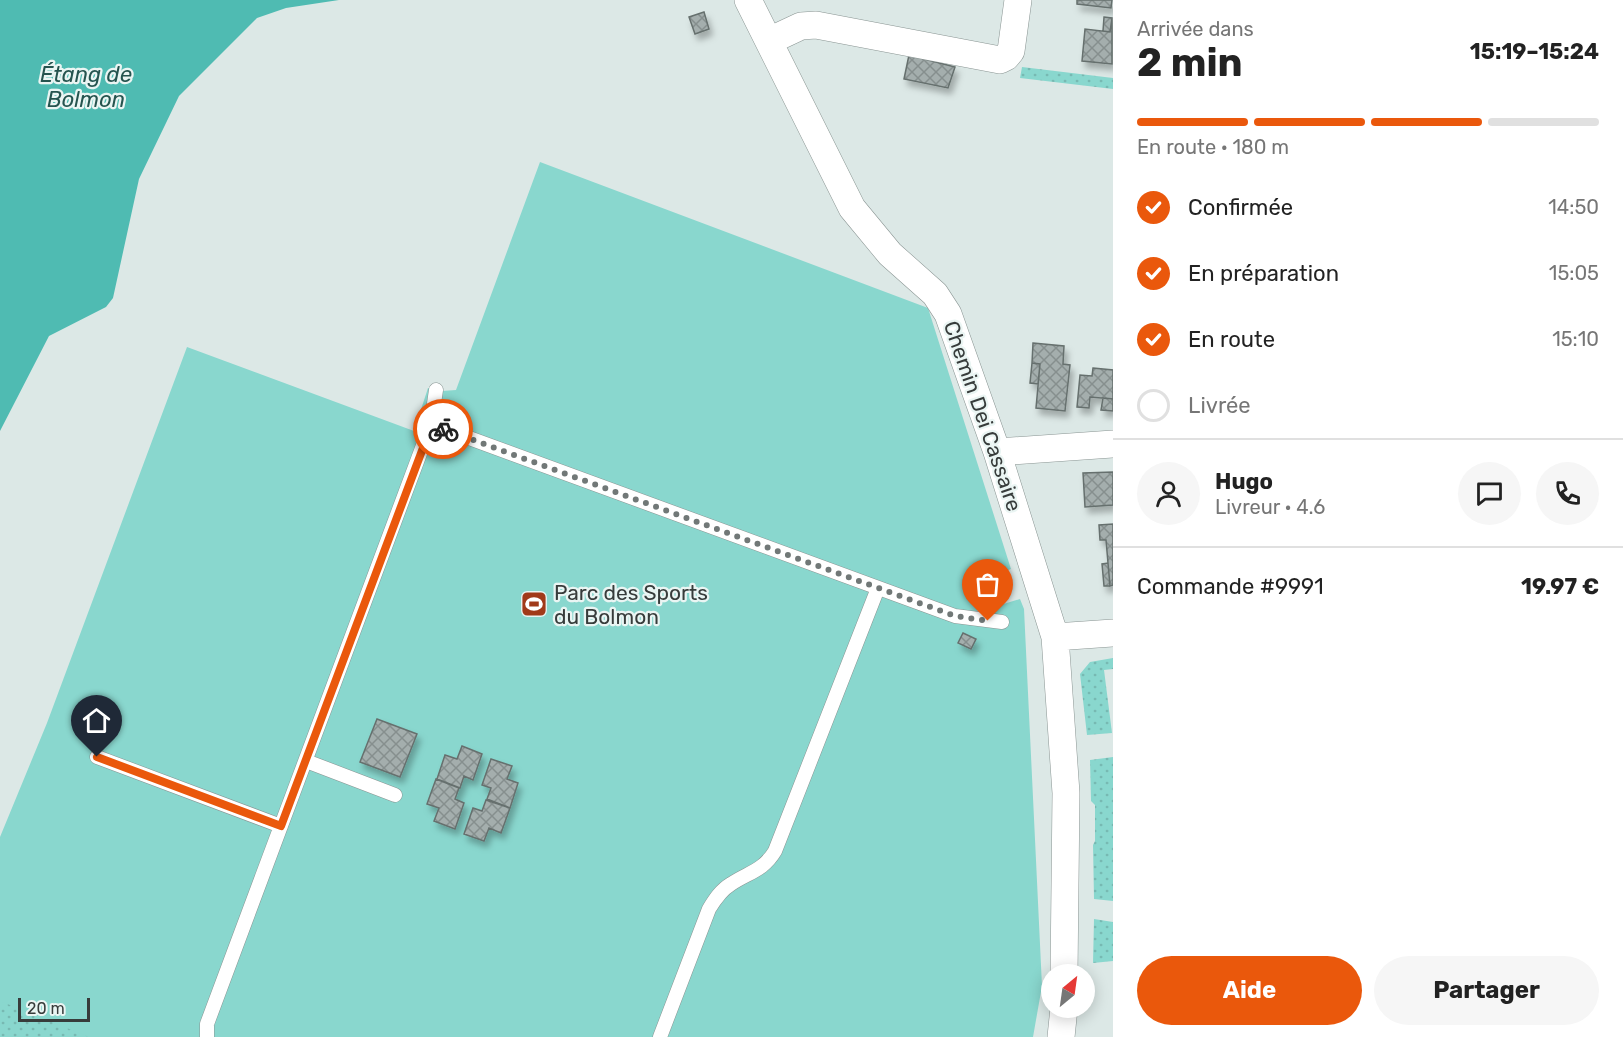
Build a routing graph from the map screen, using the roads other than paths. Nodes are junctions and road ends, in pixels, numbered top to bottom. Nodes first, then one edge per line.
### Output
1 (748, 0) edge
2 (1018, 0) edge
3 (769, 41) junction
4 (436, 390) dead end
5 (432, 424) junction
6 (1113, 444) edge
7 (997, 452) junction
8 (878, 588) junction
9 (1002, 622) dead end
10 (1113, 633) edge
11 (1056, 637) junction
12 (97, 757) dead end
13 (306, 761) junction
14 (395, 795) dead end
15 (281, 826) junction
16 (1064, 964) edge
17 (1063, 1018) edge
18 (207, 1037) edge
19 (660, 1037) edge
20 (1061, 1037) edge

1 - 3 street, Chemin Dei Cassaire
2 - 3 street
3 - 7 street, Chemin Dei Cassaire
4 - 5 lane
5 - 8 lane
5 - 13 lane
6 - 7 street
7 - 11 street, Chemin Dei Cassaire
8 - 9 lane
8 - 19 lane
10 - 11 street
11 - 16 street, Chemin Dei Cassaire
12 - 15 lane
13 - 14 lane
13 - 15 lane
15 - 18 lane
17 - 20 street

